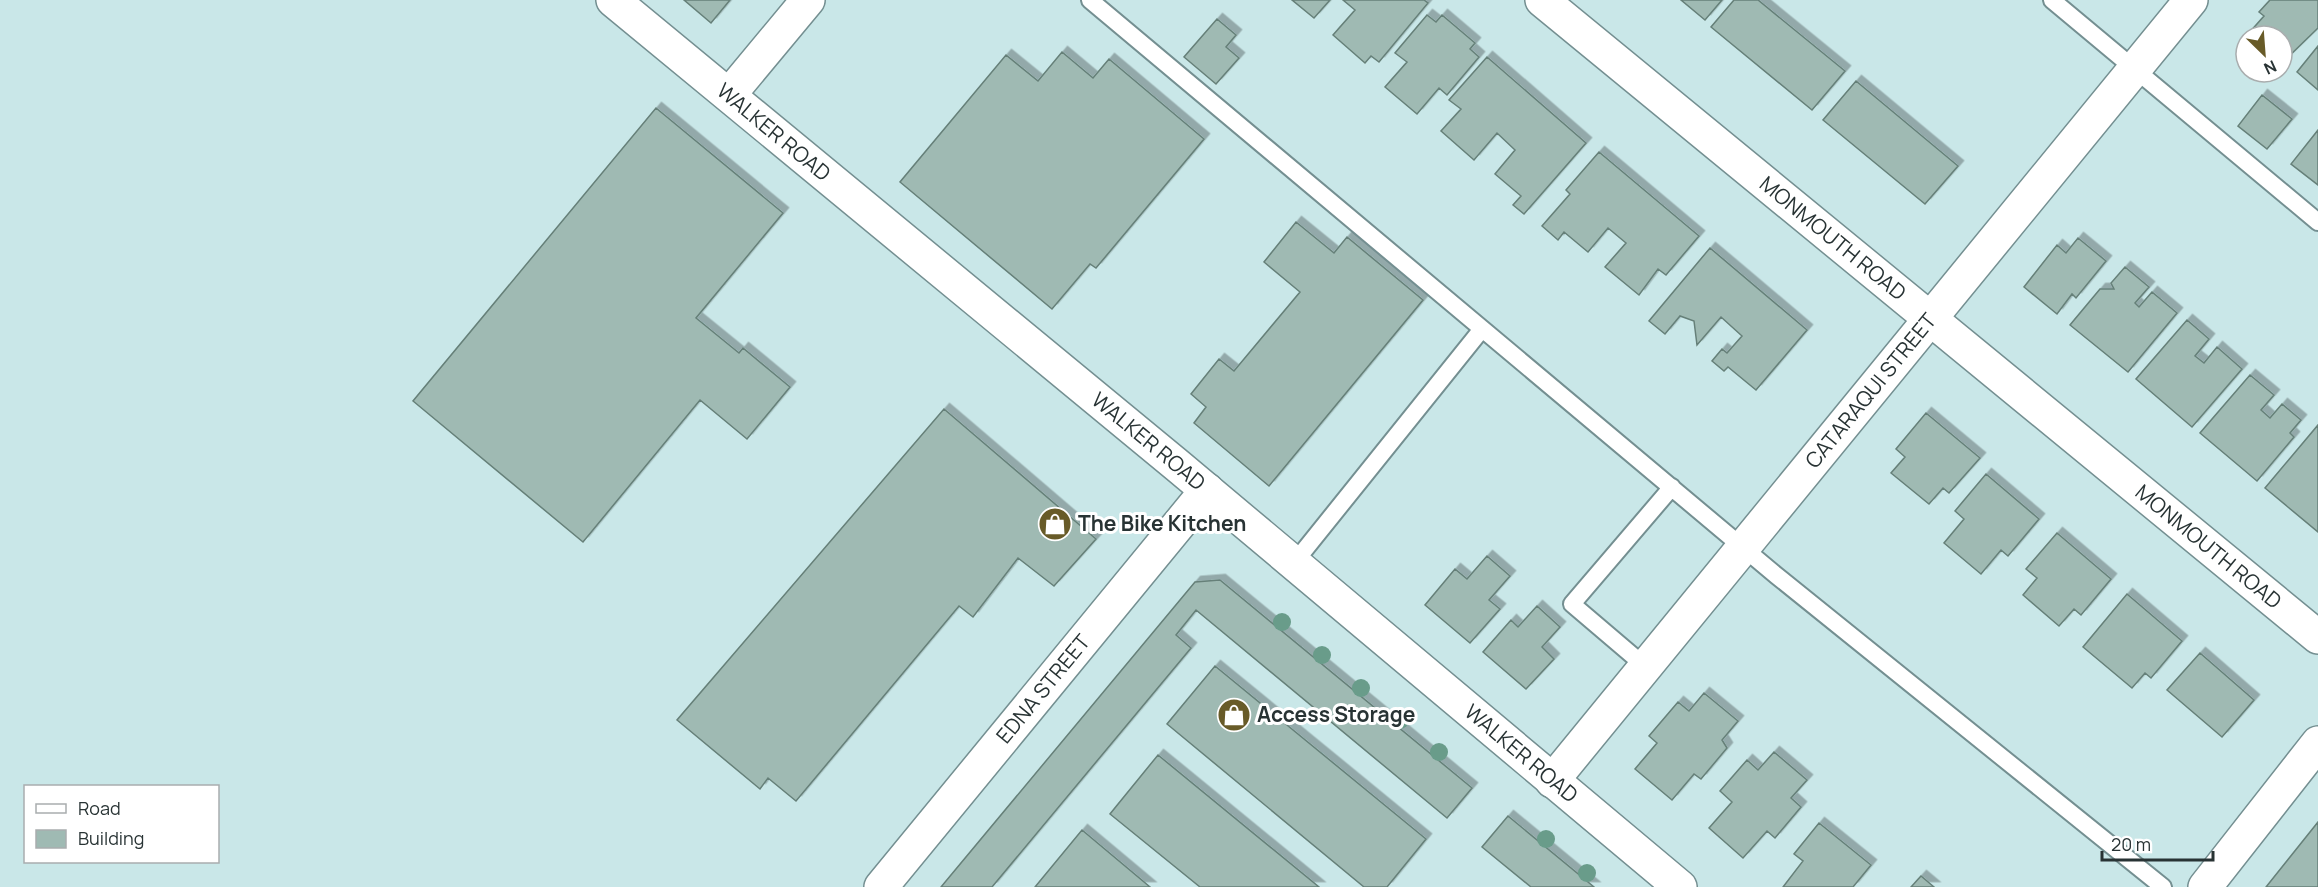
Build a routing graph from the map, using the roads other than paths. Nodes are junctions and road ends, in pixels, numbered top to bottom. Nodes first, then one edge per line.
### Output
1 (614, 0) edge
2 (808, 0) edge
3 (1090, 0) edge
4 (1542, 0) edge
5 (2052, 0) edge
6 (2191, 0) edge
7 (2135, 69) junction
8 (729, 95) junction
9 (2318, 222) edge
10 (1930, 319) junction
11 (1482, 329) junction
12 (1672, 488) junction
13 (1208, 490) junction
14 (1743, 547) junction
15 (1294, 563) junction
16 (2318, 638) edge
17 (1646, 667) junction
18 (2318, 743) edge
19 (1552, 781) junction
20 (881, 887) edge
21 (1680, 887) edge
22 (2163, 887) edge
23 (2205, 887) edge

1 - 8 street, WALKER ROAD
2 - 8 street
3 - 11 lane
4 - 10 street, MONMOUTH ROAD
5 - 7 lane
6 - 7 street, CATARAQUI STREET
7 - 9 lane
7 - 10 street, CATARAQUI STREET
8 - 13 street, WALKER ROAD
10 - 14 street, CATARAQUI STREET
10 - 16 street, MONMOUTH ROAD
11 - 12 lane
11 - 15 lane
12 - 14 lane
12 - 17 lane
13 - 15 street, WALKER ROAD
13 - 20 street, EDNA STREET
14 - 17 street, CATARAQUI STREET
14 - 22 lane
15 - 19 street, WALKER ROAD
17 - 19 street, CATARAQUI STREET
18 - 23 street
19 - 21 street, WALKER ROAD

